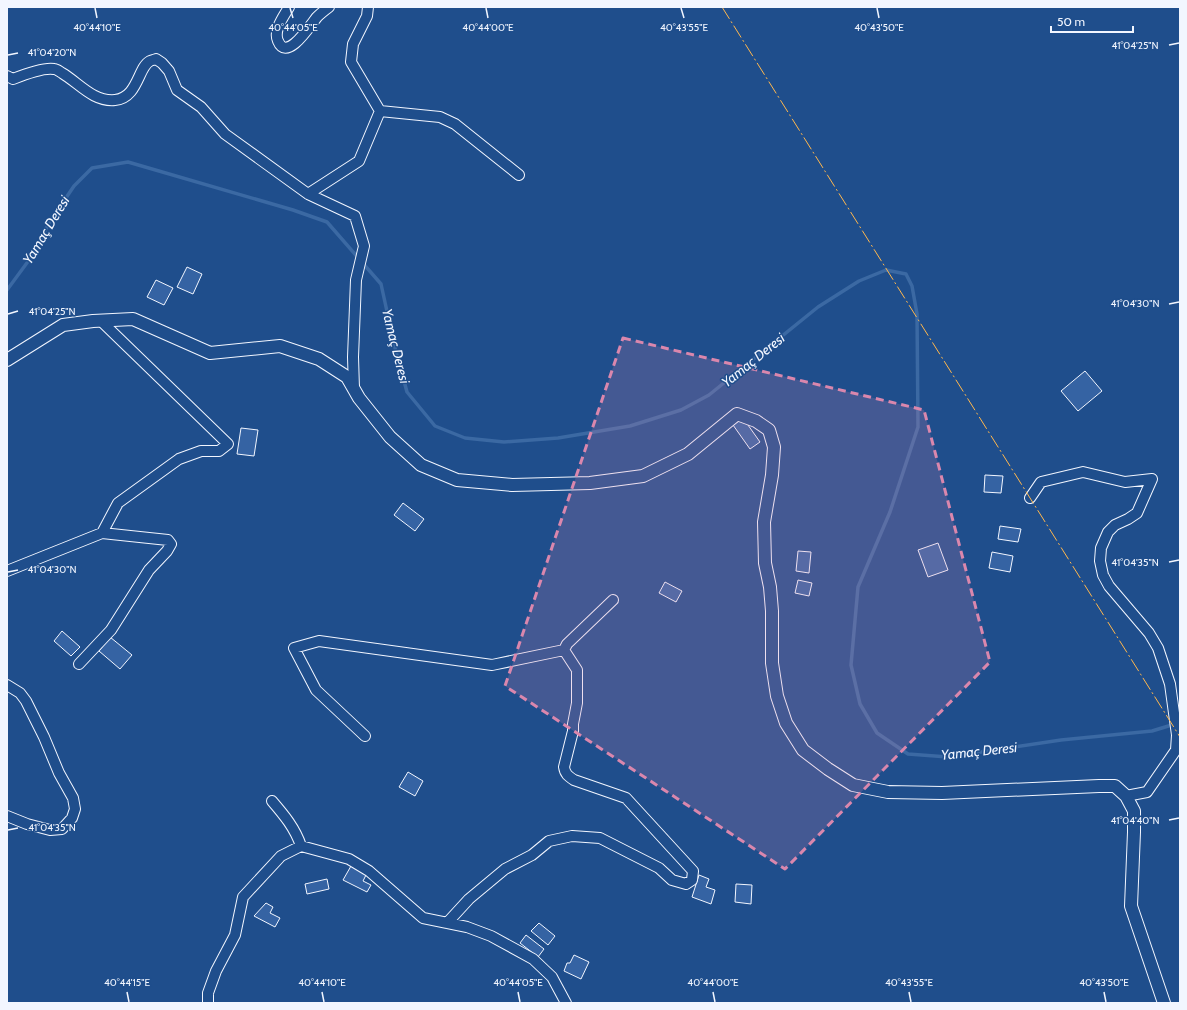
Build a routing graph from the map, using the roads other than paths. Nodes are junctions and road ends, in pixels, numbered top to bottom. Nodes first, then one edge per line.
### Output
1 (289, 7) edge
2 (329, 7) edge
3 (368, 7) edge
4 (7, 76) edge
5 (380, 112) junction
6 (519, 175) dead end
7 (308, 194) junction
8 (100, 320) junction
9 (7, 360) edge
10 (354, 389) junction
11 (1030, 498) dead end
12 (102, 534) junction
13 (7, 571) edge
14 (612, 600) dead end
15 (564, 650) junction
16 (79, 664) dead end
17 (7, 685) edge
18 (365, 736) dead end
19 (1126, 796) junction
20 (272, 801) dead end
21 (7, 816) edge
22 (301, 846) junction
23 (447, 923) junction
24 (208, 1003) edge
25 (566, 1003) edge
26 (1164, 1003) edge

1 - 2 street
3 - 5 street
4 - 7 street
5 - 6 street
5 - 7 street
7 - 10 street
8 - 9 street
8 - 10 street
8 - 12 street
10 - 19 street
11 - 19 street
12 - 13 street
12 - 16 street
14 - 15 street
15 - 18 street
15 - 23 street
17 - 21 street
19 - 26 street
20 - 22 street
22 - 23 street
22 - 24 street
23 - 25 street

